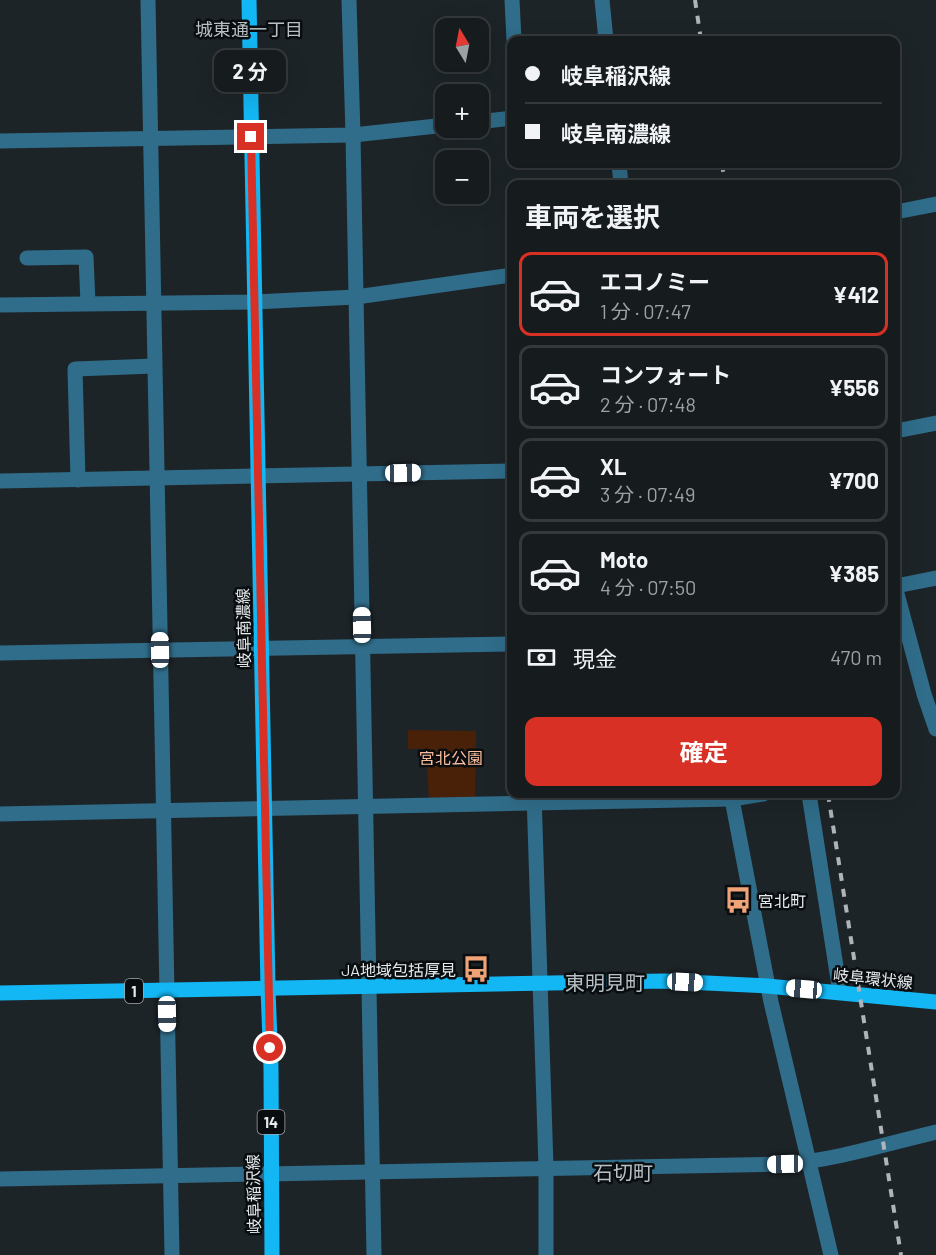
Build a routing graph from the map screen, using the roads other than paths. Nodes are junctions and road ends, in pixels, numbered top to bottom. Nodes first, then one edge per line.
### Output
1 (148, 0) edge
2 (249, 0) edge
3 (349, 0) edge
4 (512, 0) edge
5 (602, 0) edge
6 (514, 36) edge
7 (606, 36) edge
8 (507, 119) edge
9 (489, 121) edge
10 (435, 126) edge
11 (353, 135) junction
12 (251, 137) junction
13 (150, 138) junction
14 (0, 141) edge
15 (936, 204) edge
16 (900, 211) edge
17 (27, 258) dead end
18 (507, 276) edge
19 (356, 297) junction
20 (152, 302) junction
21 (254, 302) junction
22 (88, 303) junction
23 (0, 305) edge
24 (154, 366) junction
25 (936, 423) edge
26 (900, 430) edge
27 (507, 471) edge
28 (359, 474) junction
29 (258, 476) junction
30 (157, 478) junction
31 (78, 480) junction
32 (0, 481) edge
33 (936, 578) edge
34 (900, 585) edge
35 (900, 605) edge
36 (507, 644) edge
37 (362, 646) junction
38 (261, 648) junction
39 (160, 650) junction
40 (0, 653) edge
41 (936, 729) edge
42 (534, 798) edge
43 (732, 798) edge
44 (810, 798) edge
45 (365, 806) junction
46 (265, 808) junction
47 (163, 810) junction
48 (0, 814) edge
49 (540, 983) junction
50 (767, 986) junction
51 (369, 987) junction
52 (268, 989) junction
53 (167, 990) junction
54 (840, 992) junction
55 (0, 993) edge
56 (936, 1002) edge
57 (936, 1132) edge
58 (808, 1162) junction
59 (546, 1167) junction
60 (372, 1171) junction
61 (270, 1173) junction
62 (170, 1175) junction
63 (0, 1179) edge
64 (172, 1255) edge
65 (272, 1255) edge
66 (374, 1255) edge
67 (546, 1255) edge
68 (831, 1255) edge

1 - 13 street
2 - 12 main road, 岐阜南濃線
3 - 11 street
4 - 6 street
5 - 7 street
8 - 9 street
10 - 11 street
11 - 12 street
11 - 19 street
12 - 13 street
12 - 21 main road, 岐阜南濃線
13 - 14 street
13 - 20 street
15 - 16 street
17 - 22 street
18 - 19 street
19 - 21 street
19 - 28 street
20 - 21 street
20 - 22 street
20 - 24 street
21 - 29 main road, 岐阜南濃線
22 - 23 street
24 - 30 street
24 - 31 street
25 - 26 street
27 - 28 street
28 - 29 street
28 - 37 street
29 - 30 street
29 - 38 main road, 岐阜南濃線
30 - 31 street
30 - 39 street
31 - 32 street
33 - 34 street
35 - 41 street
36 - 37 street
37 - 38 street
37 - 45 street
38 - 39 street
38 - 46 main road, 岐阜南濃線
39 - 40 street
39 - 47 street
42 - 45 street
42 - 49 street
43 - 50 street
44 - 54 street
45 - 46 street
45 - 51 street
46 - 47 street
46 - 52 main road, 岐阜南濃線
47 - 48 street
47 - 53 street
49 - 50 main road, 岐阜環状線
49 - 51 main road, 岐阜環状線
49 - 59 street
50 - 54 main road, 岐阜環状線
50 - 58 street
51 - 52 main road, 岐阜環状線
51 - 60 street
52 - 53 main road, 1
52 - 61 main road, 岐阜稲沢線 / 14
53 - 55 main road, 1
53 - 62 street
54 - 56 main road, 岐阜環状線
57 - 58 street
58 - 59 street
58 - 68 street
59 - 60 street
59 - 67 street
60 - 61 street
60 - 66 street
61 - 62 street
61 - 65 main road, 岐阜稲沢線 / 14
62 - 63 street
62 - 64 street

